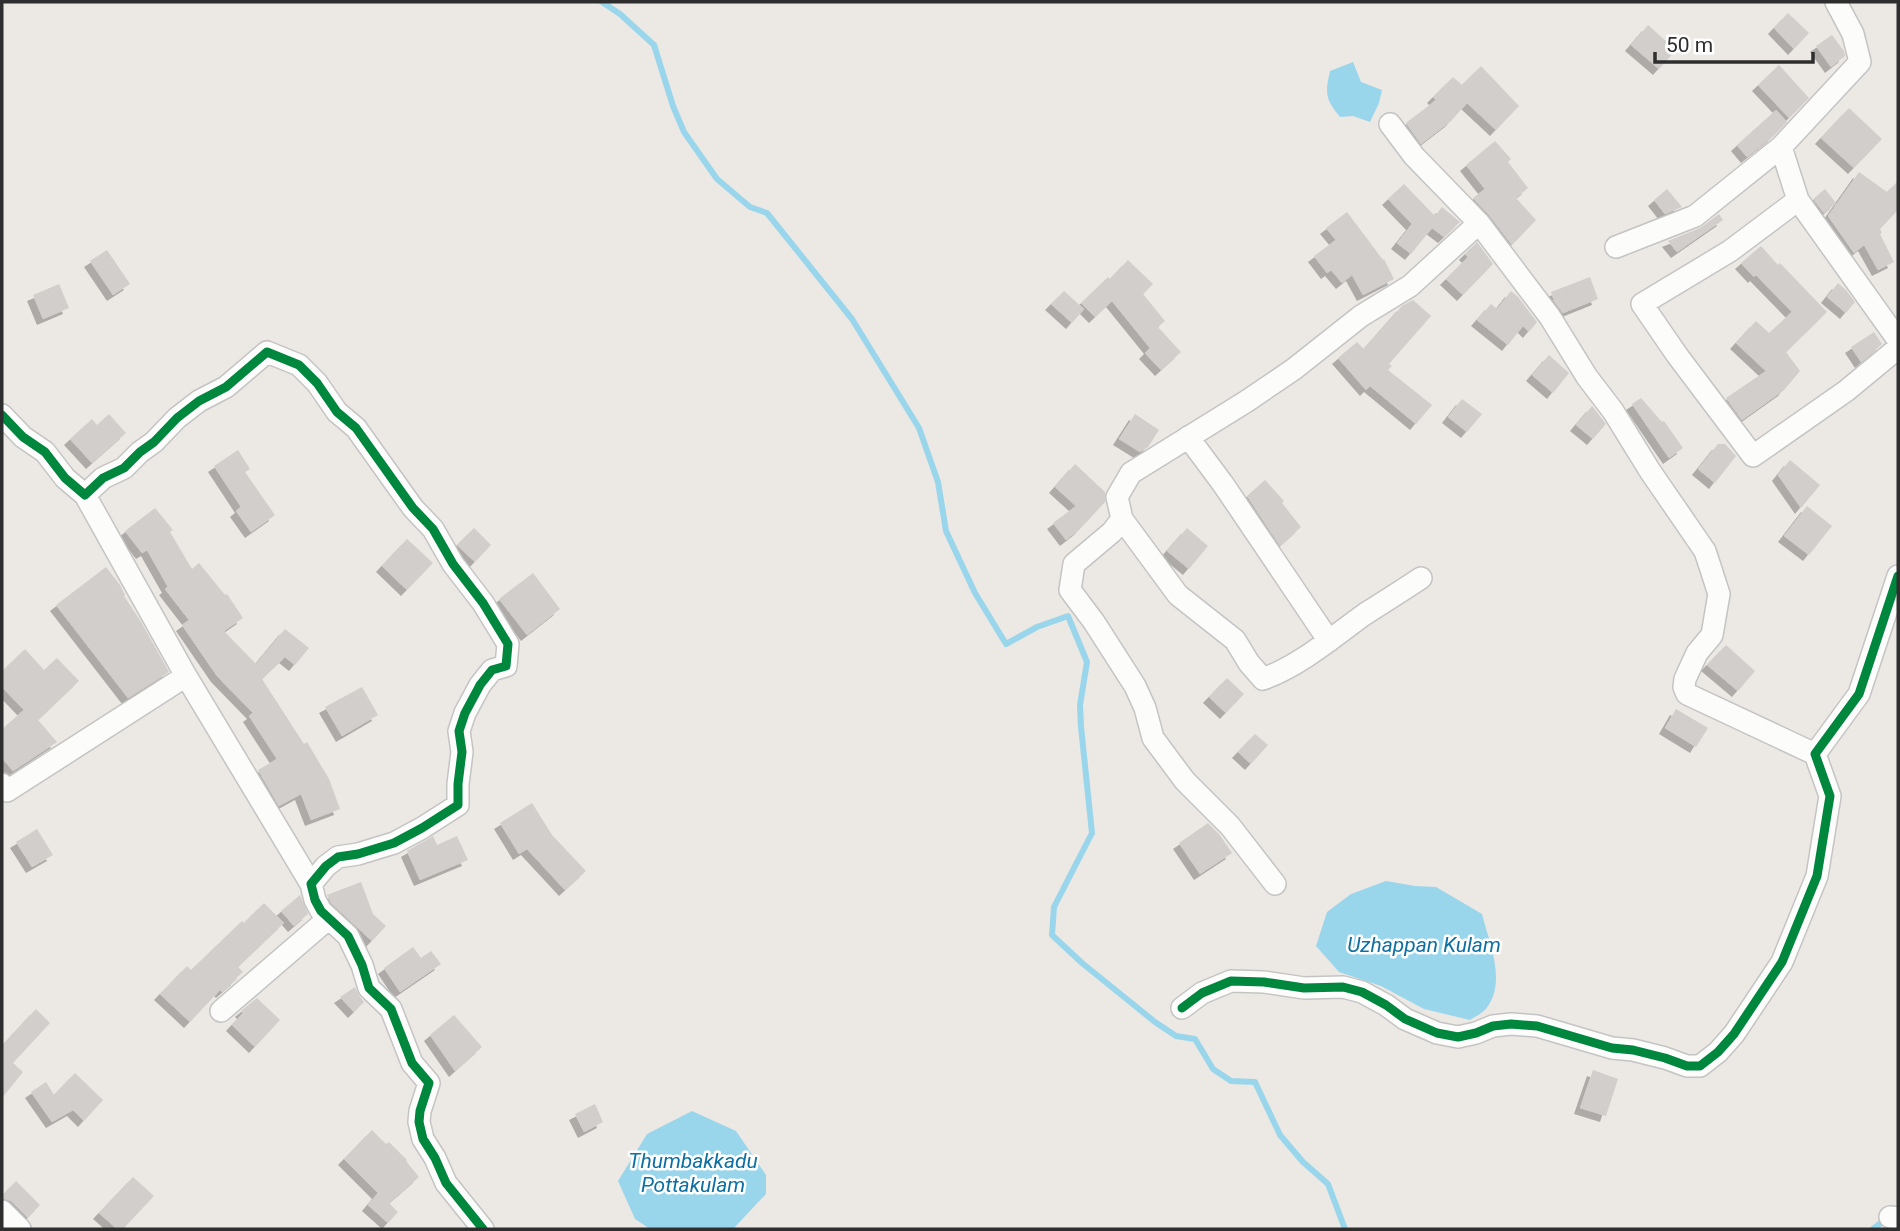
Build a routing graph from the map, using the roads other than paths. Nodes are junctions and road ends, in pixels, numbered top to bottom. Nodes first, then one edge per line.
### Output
1 (1836, 2) edge
2 (1390, 124) dead end
3 (1781, 147) junction
4 (1798, 200) junction
5 (1479, 223) junction
6 (1616, 247) dead end
7 (1898, 340) edge
8 (1898, 348) edge
9 (2, 415) edge
10 (1188, 437) junction
11 (85, 495) junction
12 (1122, 519) junction
13 (1898, 577) edge
14 (1421, 578) dead end
15 (1329, 641) junction
16 (186, 676) junction
17 (1815, 754) junction
18 (2, 784) edge
19 (311, 884) junction
20 (1275, 884) dead end
21 (329, 918) junction
22 (1182, 1008) dead end
23 (221, 1011) dead end
24 (2, 1211) edge
25 (20, 1229) edge
26 (483, 1229) edge

1 - 3 street
2 - 5 street
3 - 4 street
3 - 6 street
4 - 7 street
4 - 8 street
5 - 10 street
5 - 17 street
9 - 11 street
10 - 12 street
10 - 15 street
11 - 16 street
11 - 19 street
12 - 15 street
12 - 20 street
13 - 17 street
14 - 15 street
16 - 18 street
16 - 19 street
17 - 22 street
19 - 21 street
21 - 23 street
21 - 26 street
24 - 25 street

